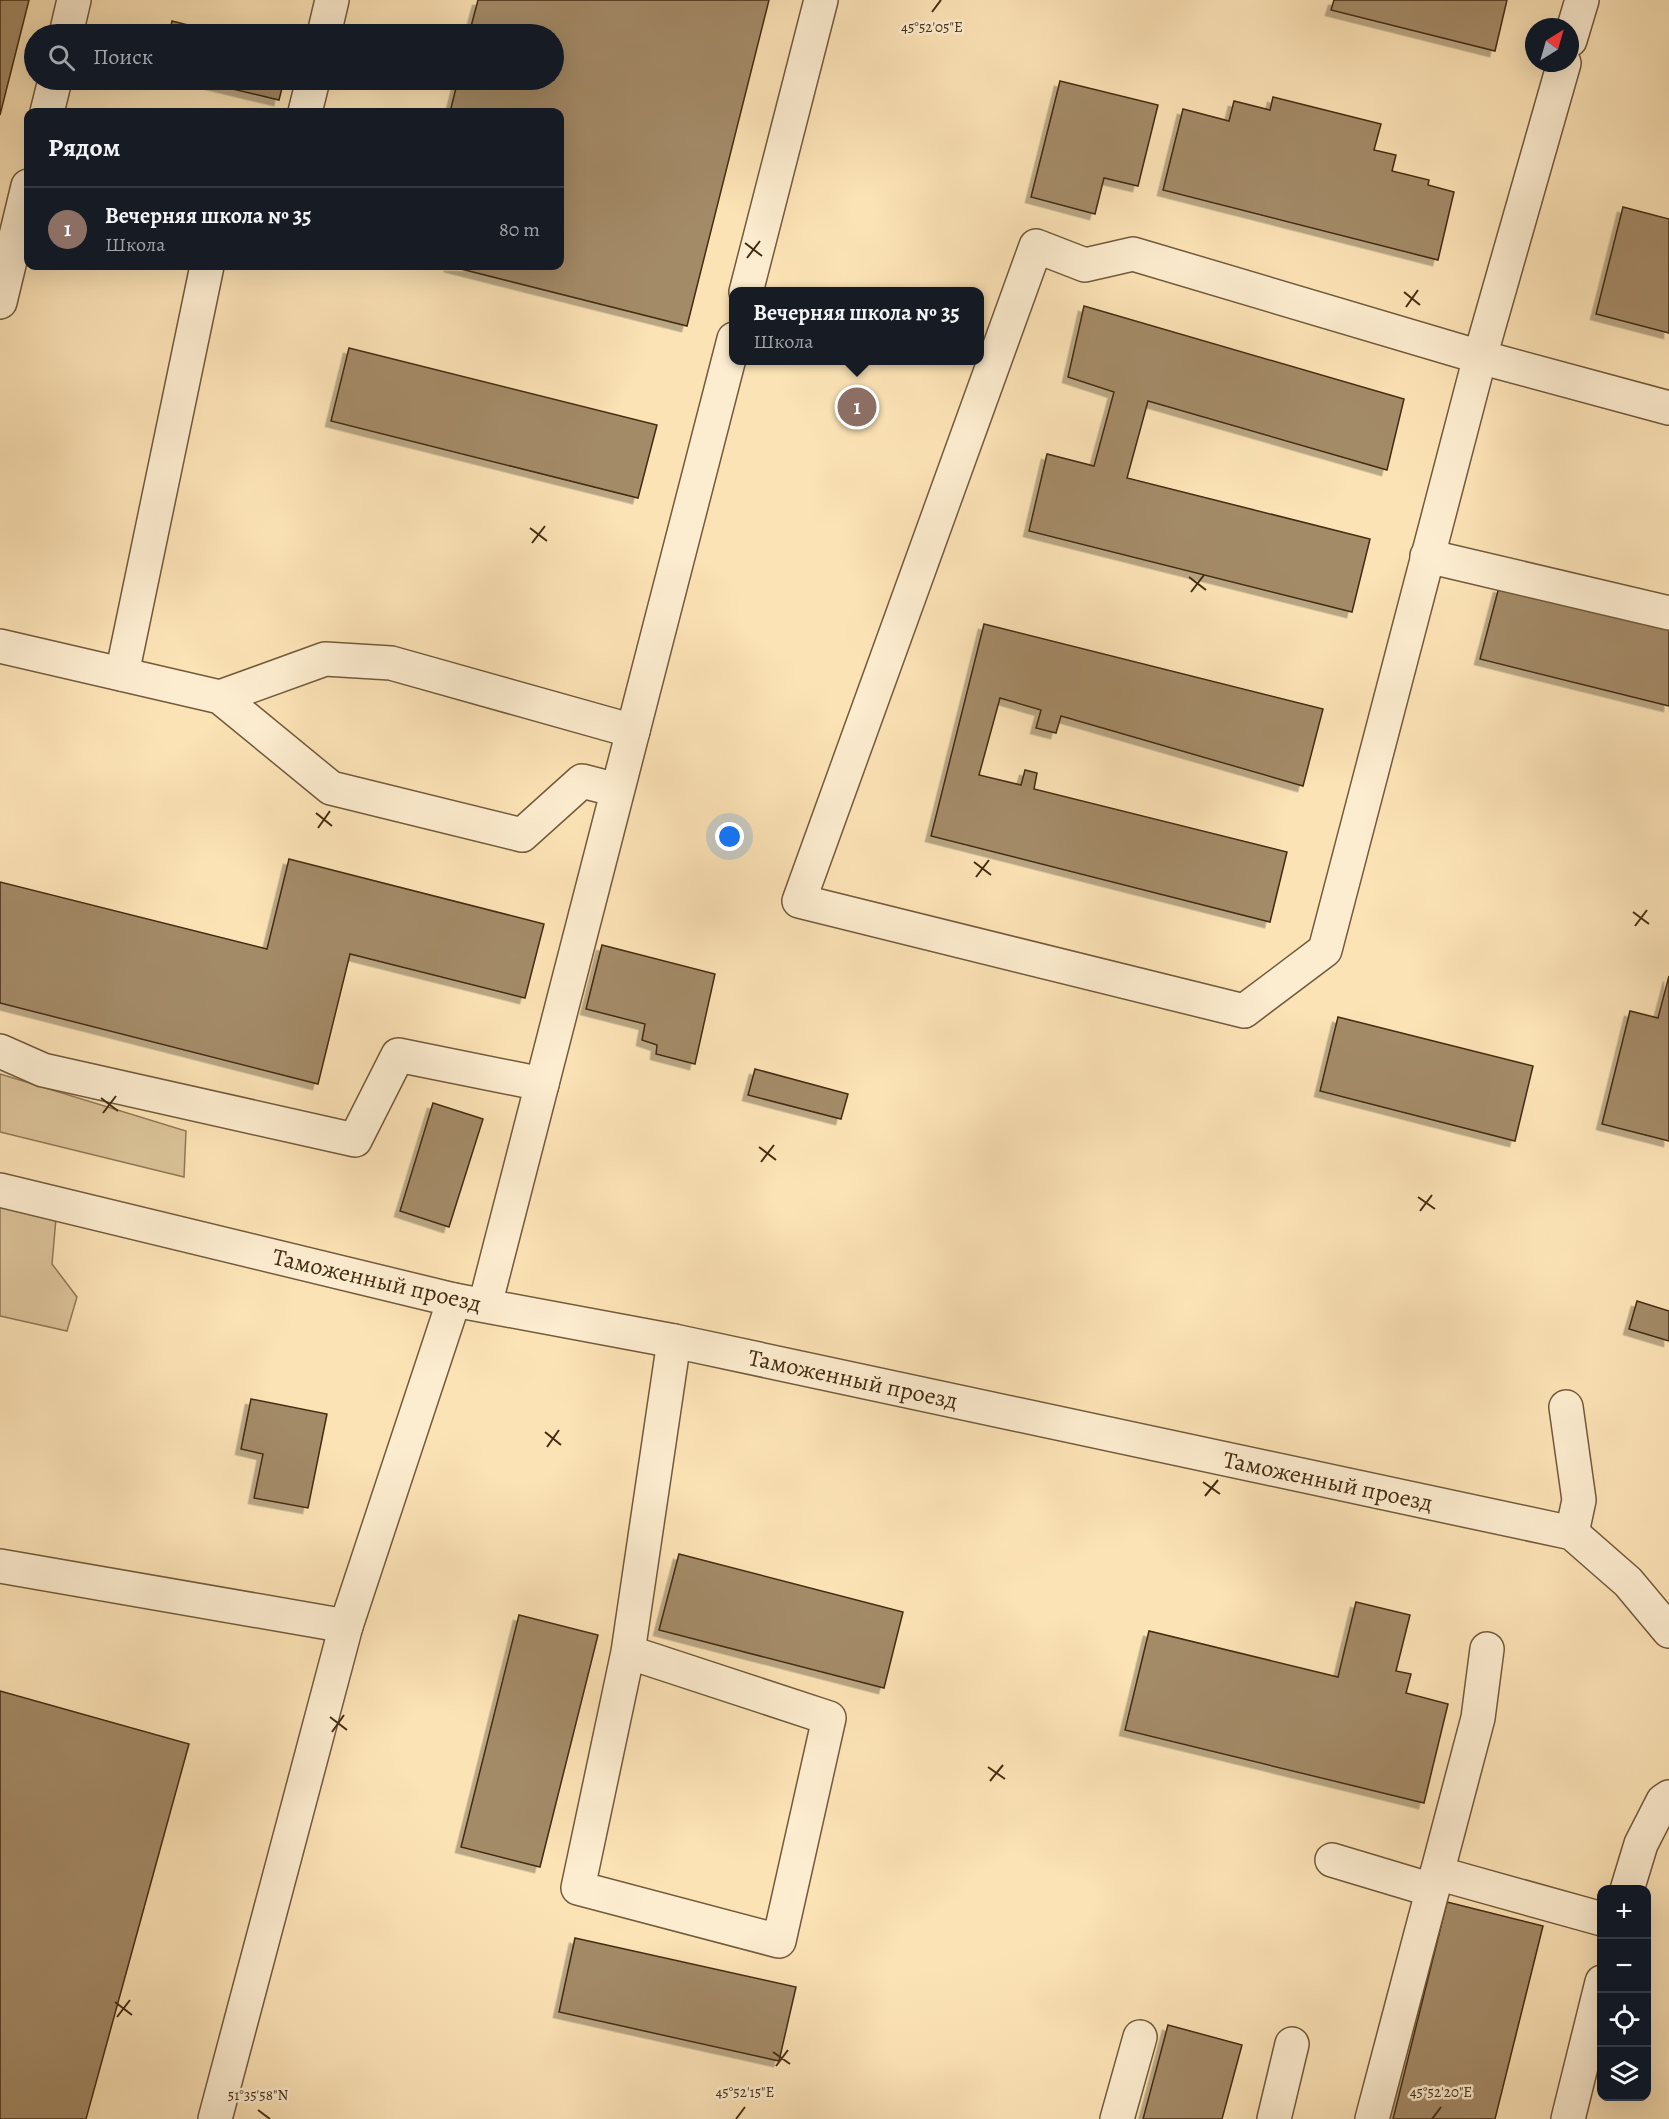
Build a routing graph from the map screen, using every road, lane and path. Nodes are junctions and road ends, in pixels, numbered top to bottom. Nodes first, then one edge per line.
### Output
1 (74, 0) edge
2 (332, 0) edge
3 (821, 0) edge
4 (1582, 0) edge
5 (1577, 18) edge
6 (68, 24) edge
7 (326, 24) edge
8 (1561, 72) edge
9 (52, 90) edge
10 (310, 90) edge
11 (47, 108) edge
12 (306, 108) edge
13 (24, 203) edge
14 (206, 270) edge
15 (747, 287) edge
16 (0, 302) edge
17 (1480, 357) junction
18 (729, 358) edge
19 (1669, 408) edge
20 (1427, 556) junction
21 (1669, 613) edge
22 (0, 646) edge
23 (122, 674) junction
24 (220, 698) junction
25 (633, 731) junction
26 (617, 790) junction
27 (0, 1051) edge
28 (542, 1084) junction
29 (0, 1190) edge
30 (470, 1302) junction
31 (674, 1341) junction
32 (1566, 1407) dead end
33 (1572, 1533) junction
34 (0, 1566) edge
35 (346, 1626) junction
36 (1669, 1631) edge
37 (1487, 1649) dead end
38 (628, 1652) junction
39 (1669, 1797) edge
40 (1332, 1860) dead end
41 (1434, 1881) junction
42 (1629, 1885) edge
43 (1597, 1918) edge
44 (1599, 1993) edge
45 (1140, 2037) dead end
46 (1292, 2044) dead end
47 (215, 2119) edge
48 (1117, 2119) edge
49 (1274, 2119) edge
50 (1372, 2119) edge
51 (1568, 2119) edge

1 - 6 street
2 - 7 street
3 - 15 street
4 - 5 street
8 - 17 street
9 - 11 street
10 - 12 street
13 - 16 street
14 - 23 street
17 - 19 street
17 - 20 street
17 - 20 street
18 - 25 street
20 - 21 street
22 - 23 street
23 - 24 street
24 - 25 street
24 - 26 street
25 - 26 street
26 - 28 street
27 - 28 street
28 - 30 street
29 - 30 street, Таможенный проезд
30 - 31 street, Таможенный проезд
30 - 35 street
31 - 33 street, Таможенный проезд
31 - 38 street
32 - 33 street
33 - 36 street, Таможенный проезд
34 - 35 street
35 - 47 street
37 - 41 street
38 - 38 street
39 - 42 street
40 - 41 street
41 - 43 street
41 - 50 street
44 - 51 street
45 - 48 street
46 - 49 street

